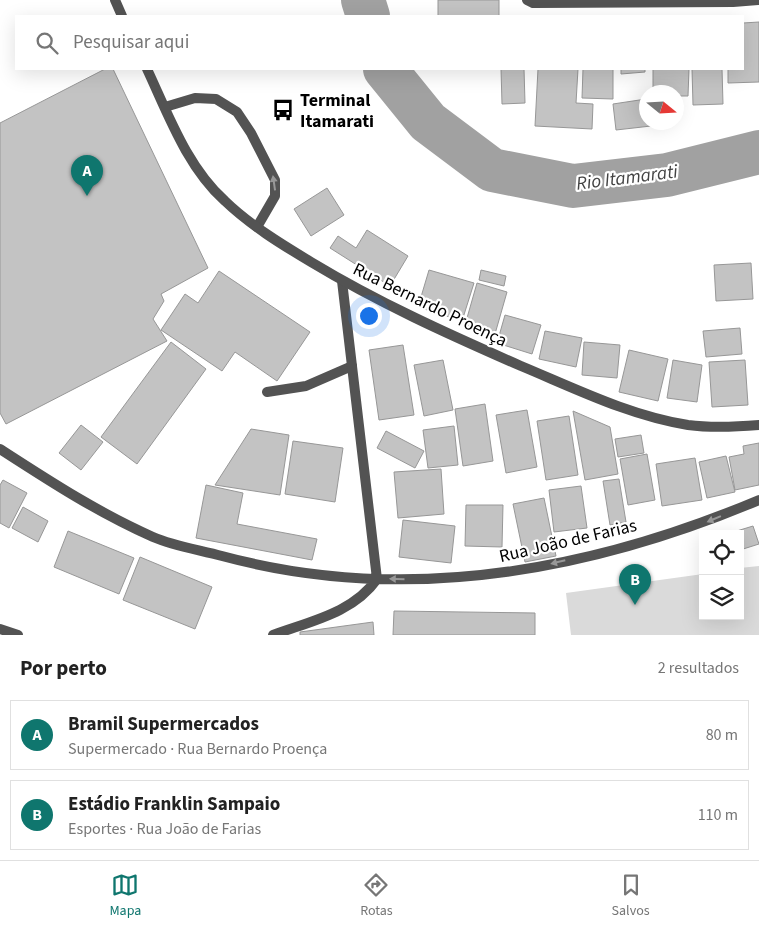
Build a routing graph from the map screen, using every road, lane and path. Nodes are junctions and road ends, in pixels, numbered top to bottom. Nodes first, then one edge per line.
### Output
1 (115, 0) edge
2 (527, 0) edge
3 (758, 0) edge
4 (733, 1) edge
5 (122, 15) edge
6 (147, 70) edge
7 (165, 108) junction
8 (257, 227) junction
9 (342, 281) junction
10 (352, 366) junction
11 (267, 392) dead end
12 (759, 425) edge
13 (0, 449) edge
14 (759, 500) edge
15 (377, 579) junction
16 (0, 629) edge
17 (18, 635) edge
18 (273, 635) edge

1 - 5 street
2 - 4 street
3 - 4 street
6 - 7 street, Rua Bernardo Proença
7 - 8 street, Rua Bernardo Proença
8 -> 7 street
8 - 9 street, Rua Bernardo Proença
9 - 10 street
9 - 12 street, Rua Bernardo Proença
10 - 11 street
10 - 15 street
13 - 15 street, Rua João de Farias
14 -> 15 street, Rua João de Farias
15 - 18 street
16 - 17 street

